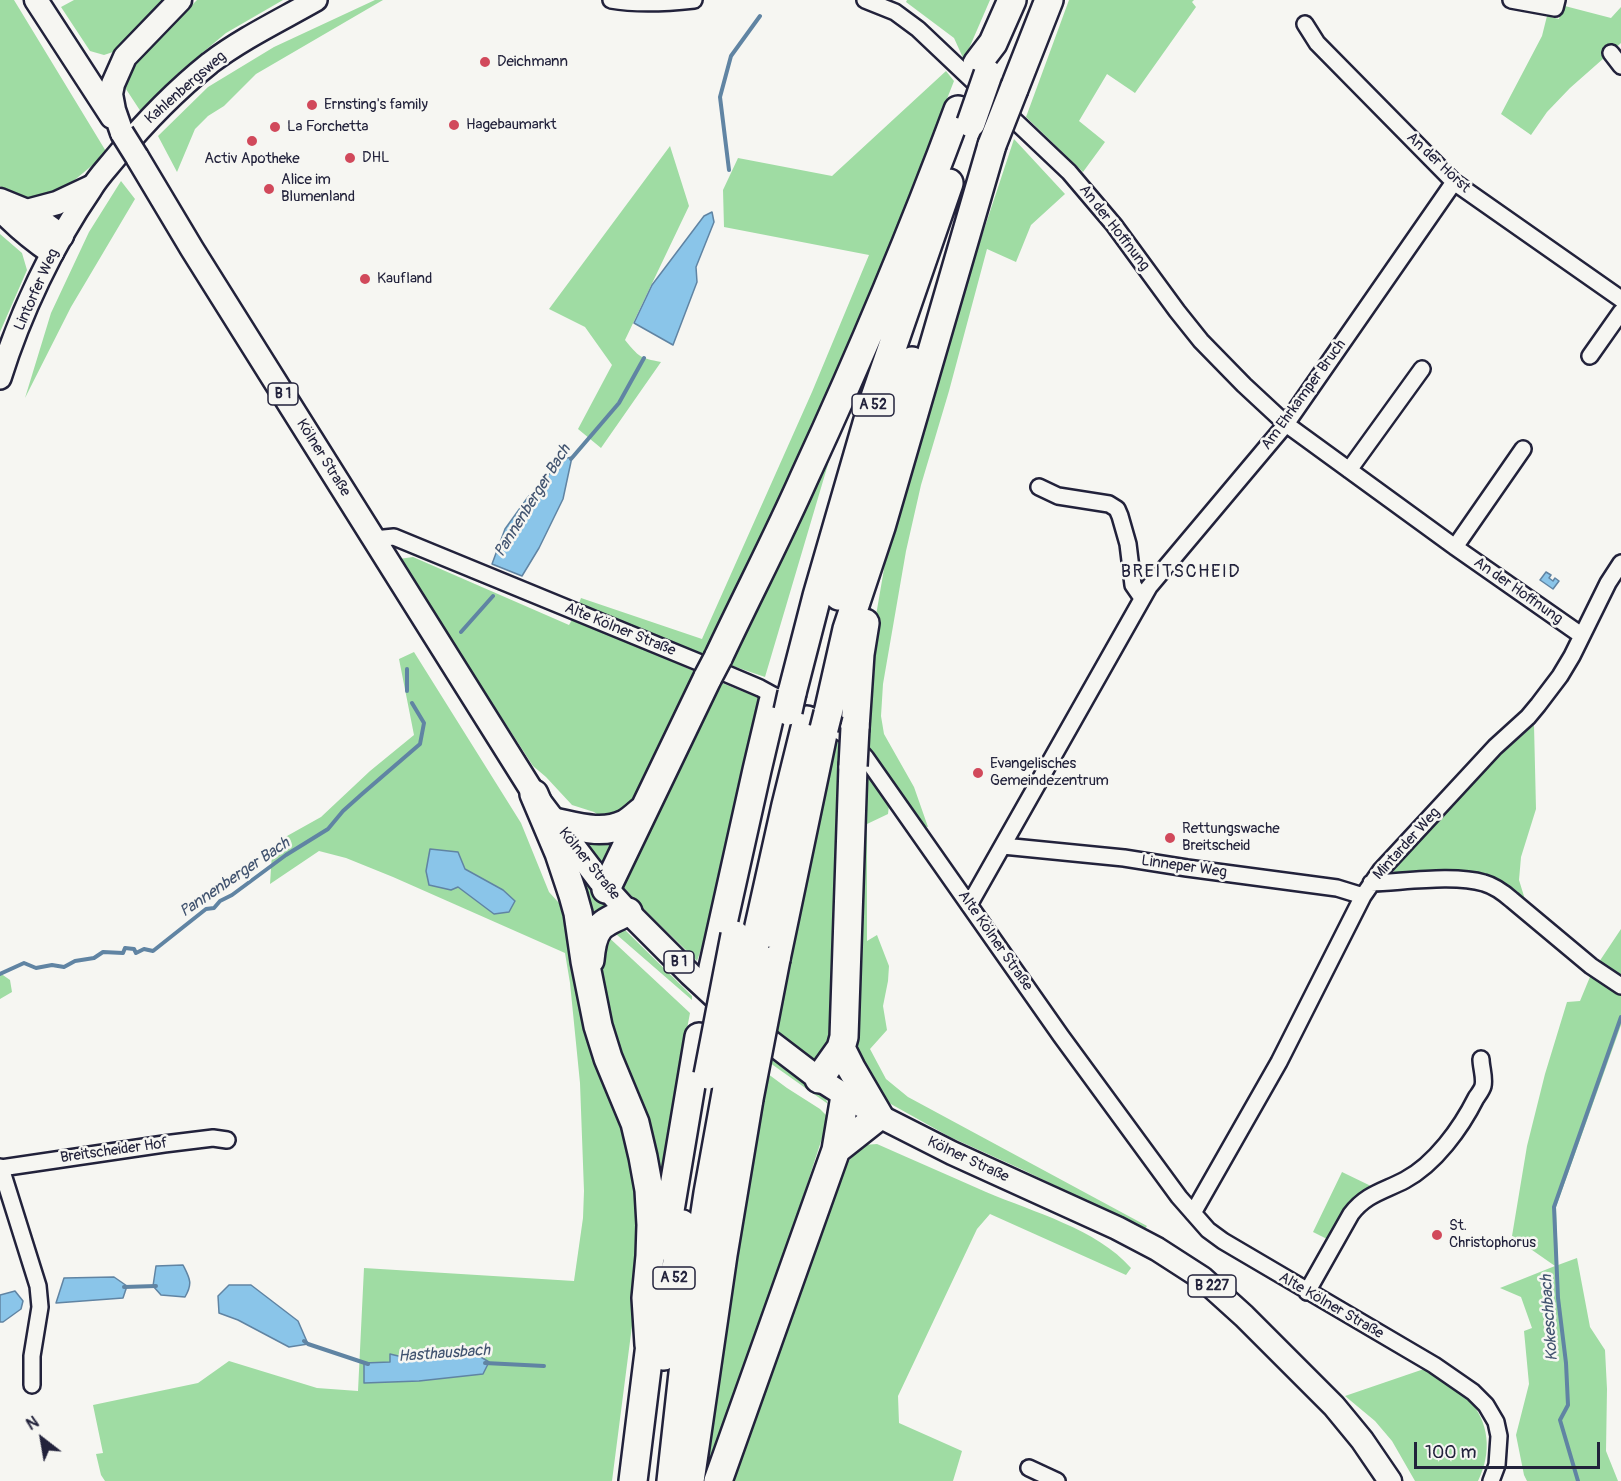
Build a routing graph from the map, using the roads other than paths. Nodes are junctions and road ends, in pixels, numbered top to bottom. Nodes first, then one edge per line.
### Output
1 (36, 0) edge
2 (180, 0) edge
3 (316, 0) edge
4 (611, 0) edge
5 (694, 0) edge
6 (865, 0) edge
7 (1012, 0) edge
8 (1049, 0) edge
9 (1511, 0) edge
10 (1556, 4) edge
11 (1305, 24) dead end
12 (1611, 52) dead end
13 (125, 57) junction
14 (78, 65) junction
15 (1621, 66) edge
16 (965, 116) junction
17 (122, 133) junction
18 (992, 145) junction
19 (1454, 182) junction
20 (91, 187) junction
21 (929, 187) junction
22 (0, 200) edge
23 (0, 209) edge
24 (27, 211) junction
25 (57, 244) junction
26 (1621, 299) edge
27 (1621, 312) edge
28 (1590, 356) dead end
29 (1422, 369) dead end
30 (0, 378) edge
31 (1286, 424) junction
32 (1523, 449) dead end
33 (1349, 470) junction
34 (1040, 487) dead end
35 (881, 527) junction
36 (374, 539) junction
37 (1455, 547) junction
38 (1621, 563) edge
39 (1142, 598) junction
40 (1581, 635) junction
41 (800, 707) junction
42 (534, 794) junction
43 (645, 809) junction
44 (554, 822) junction
45 (1003, 846) junction
46 (606, 889) junction
47 (1367, 890) junction
48 (969, 905) junction
49 (628, 912) junction
50 (755, 946) junction
51 (589, 978) junction
52 (1621, 986) edge
53 (841, 1048) junction
54 (1480, 1059) dead end
55 (819, 1079) junction
56 (728, 1088) junction
57 (845, 1095) junction
58 (879, 1116) junction
59 (227, 1140) dead end
60 (836, 1150) junction
61 (1, 1168) edge
62 (1193, 1213) junction
63 (1307, 1292) junction
64 (650, 1345) junction
65 (32, 1385) dead end
66 (1029, 1468) dead end
67 (633, 1481) edge
68 (649, 1481) edge
69 (671, 1481) edge
70 (690, 1481) edge
71 (718, 1481) edge
72 (1057, 1481) edge
73 (1390, 1481) edge
74 (1491, 1481) edge

1 - 14 main road, Kölner Straße / B 1
2 - 13 main road
3 - 20 main road, Kahlenbergsweg
4 - 5 street
6 - 31 street, An der Hoffnung
7 - 16 highway, A 52, bridge
8 - 18 highway, A 52, bridge
9 - 10 street
11 - 19 street, An der Horst
12 - 15 street
13 - 14 main road
13 - 17 main road
14 - 17 main road, Kölner Straße / B 1
16 - 21 highway
16 - 41 highway, A 52
17 - 36 main road, Kölner Straße / B 1, bridge
18 - 35 highway
18 - 41 highway, A 52
19 - 26 street, An der Horst
19 - 31 street, Am Ehrkamper Bruch
20 - 24 main road
20 - 25 main road, Kahlenbergsweg
21 - 41 highway
21 - 43 highway
22 - 24 main road
23 - 25 main road
24 - 25 main road
25 - 30 main road, Lintorfer Weg
27 - 28 street
29 - 33 street
31 - 33 street, An der Hoffnung
31 - 39 street, Am Ehrkamper Bruch
32 - 37 street
33 - 37 street, An der Hoffnung
34 - 39 street
35 - 41 highway
35 - 53 highway, bridge
36 - 42 main road, Kölner Straße / B 1
36 - 48 street, Alte Kölner Straße
37 - 40 street, An der Hoffnung
38 - 40 street, Mintarder Weg
39 - 45 street, Am Ehrkamper Bruch
40 - 47 street, Mintarder Weg
41 - 50 highway
41 - 50 highway, A 52
41 - 64 highway
42 - 44 main road, Kölner Straße / B 1
42 - 51 highway
43 - 44 highway
43 - 46 highway
44 - 46 main road, Kölner Straße / B 1
45 - 47 street, Linneper Weg
45 - 48 street, Am Ehrkamper Bruch
46 - 49 main road, Kölner Straße / B 1
47 - 52 street, Linneper Weg
47 - 62 street, Mintarder Weg
48 - 62 street, Alte Kölner Straße
49 - 51 highway
49 - 55 main road, Kölner Straße / B 1
50 - 56 highway, bridge
50 - 56 highway, A 52, bridge
51 - 64 highway
53 - 55 highway
53 - 58 highway
54 - 63 street
55 - 57 main road, Kölner Straße / B 1
56 - 68 highway, A 52
56 - 69 highway, A 52
56 - 70 highway
57 - 58 main road, Kölner Straße / B 227
57 - 60 highway
58 - 60 highway
58 - 73 main road, Kölner Straße / B 227
59 - 61 street, Breitscheider Hof
60 - 71 highway
61 - 65 street, Breitscheider Hof
62 - 63 street, Alte Kölner Straße
63 - 74 street, Alte Kölner Straße
64 - 67 highway
66 - 72 street

